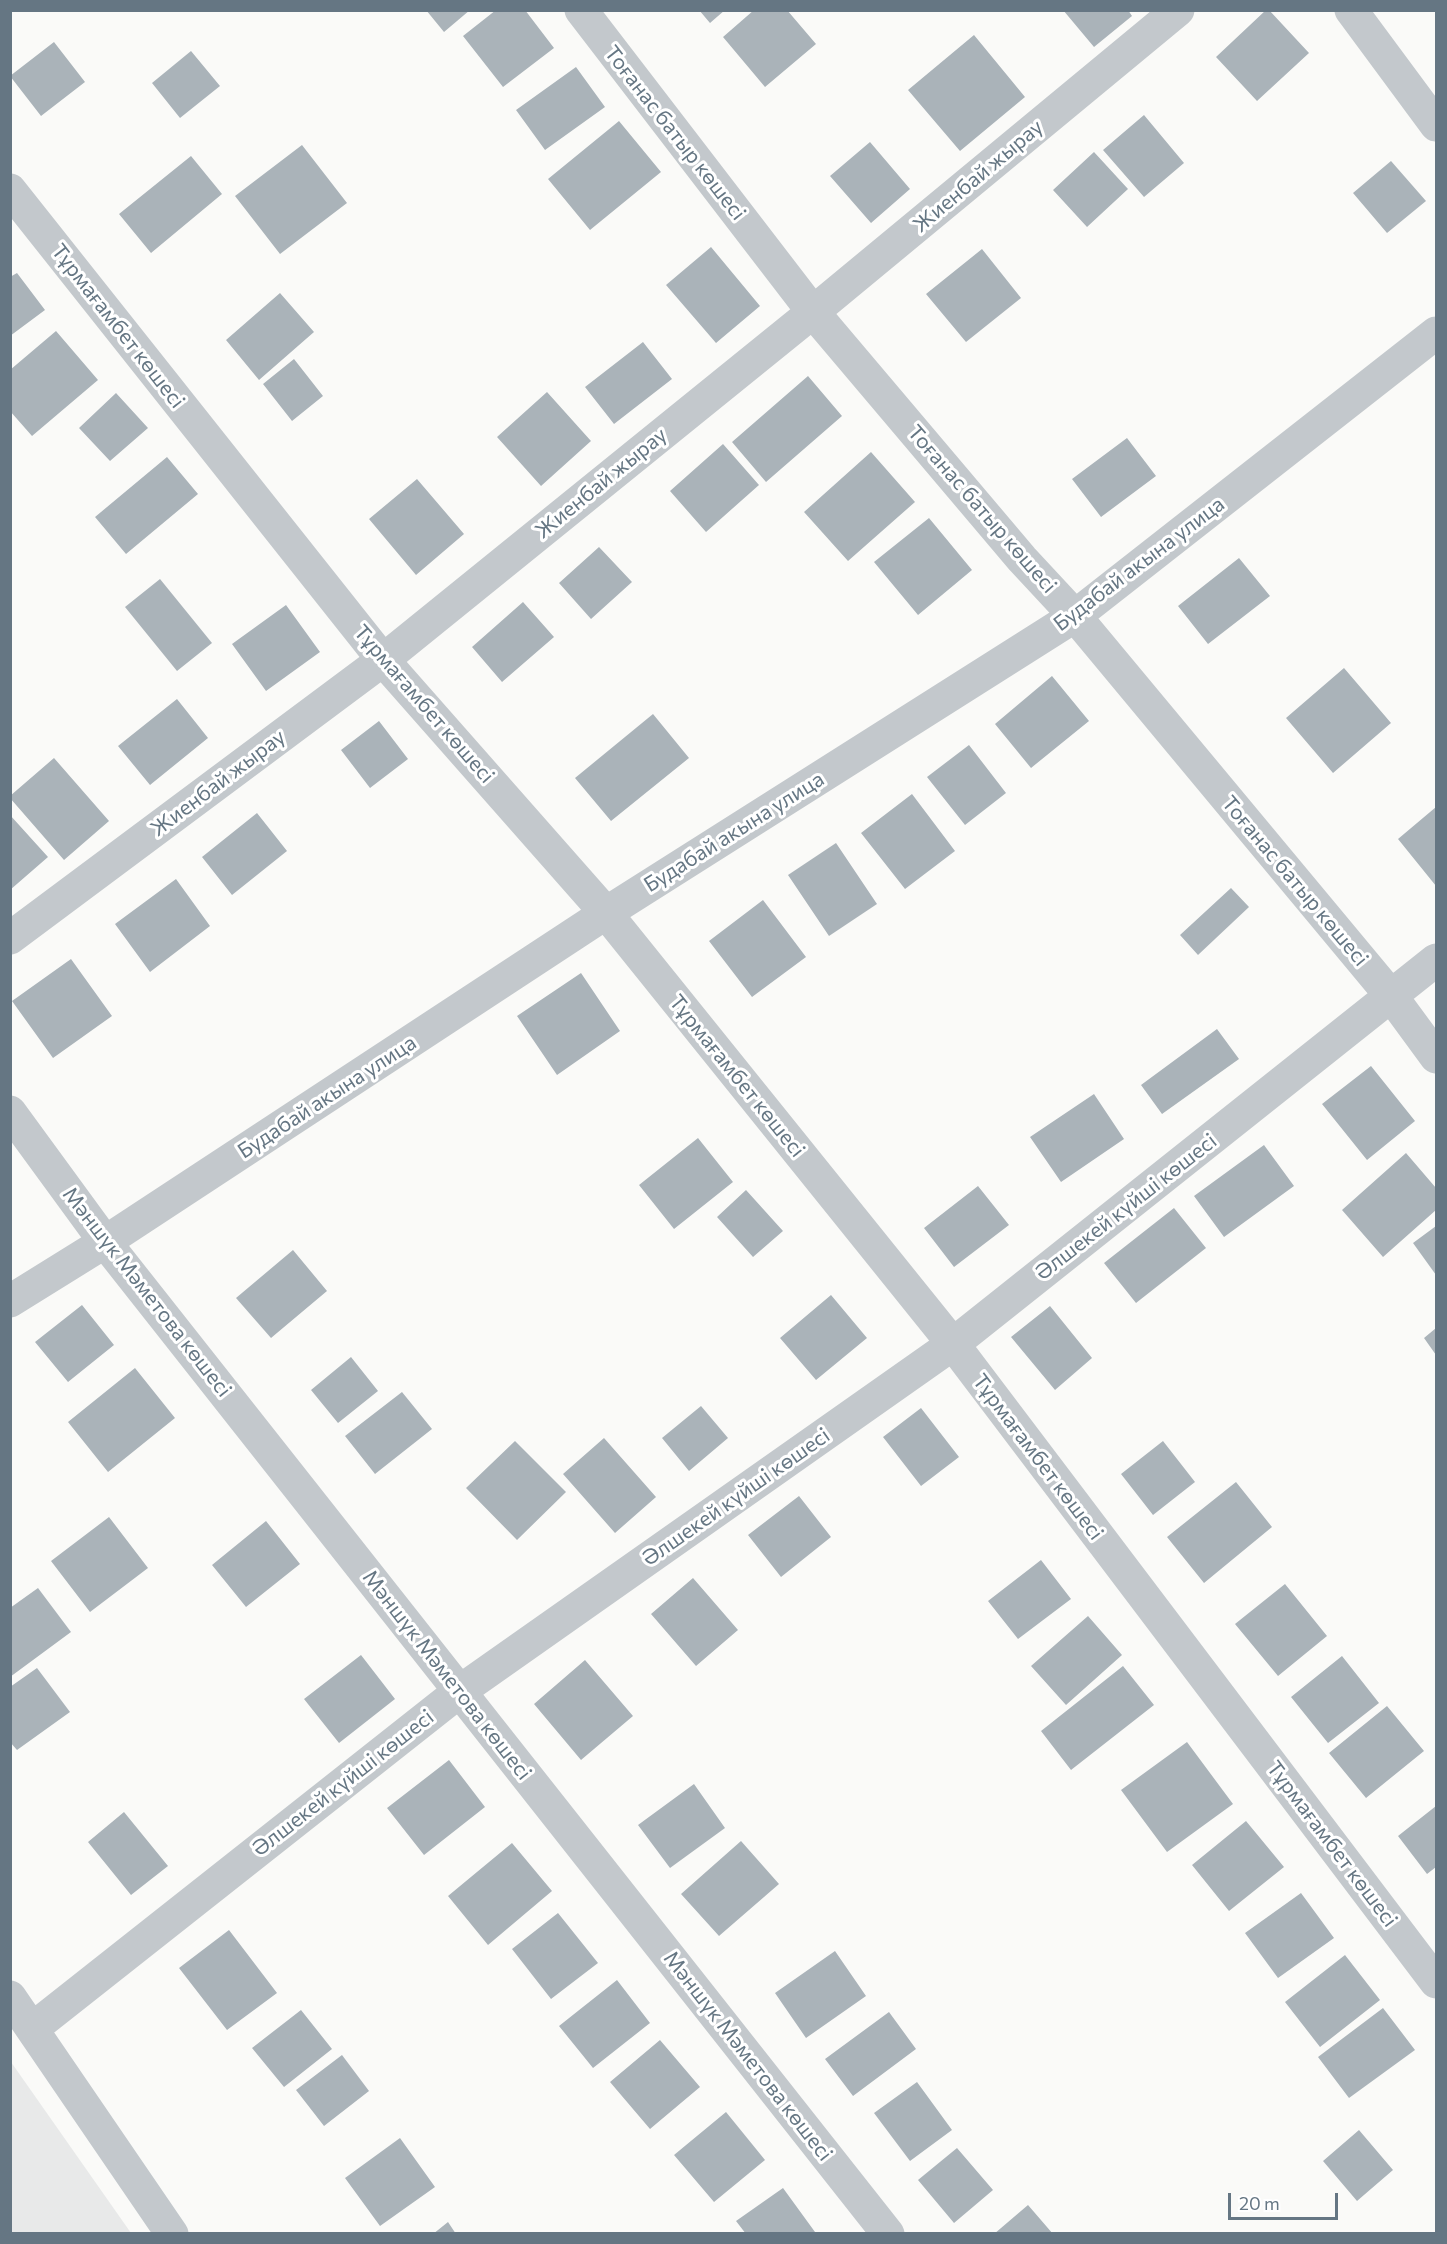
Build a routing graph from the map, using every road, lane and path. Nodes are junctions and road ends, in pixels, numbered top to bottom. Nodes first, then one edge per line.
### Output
1 (581, 10) edge
2 (1178, 10) edge
3 (1351, 10) edge
4 (1437, 125) edge
5 (10, 190) edge
6 (813, 312) junction
7 (1437, 333) edge
8 (1075, 616) junction
9 (383, 660) junction
10 (606, 913) junction
11 (10, 938) edge
12 (1437, 960) edge
13 (1392, 997) junction
14 (1437, 1057) edge
15 (10, 1112) edge
16 (105, 1242) junction
17 (10, 1301) edge
18 (952, 1344) junction
19 (460, 1691) junction
20 (1437, 1982) edge
21 (10, 1996) edge
22 (32, 2029) junction
23 (172, 2234) edge
24 (888, 2234) edge

1 - 6 street, Тоғанас батыр көшесі
2 - 6 street, Жиенбай жырау
3 - 4 street
5 - 9 street, Тұрмағамбет көшесі
6 - 8 street, Тоғанас батыр көшесі
6 - 9 street, Жиенбай жырау
7 - 8 street, Будабай акына улица
8 - 10 street, Будабай акына улица
8 - 13 street, Тоғанас батыр көшесі
9 - 10 street, Тұрмағамбет көшесі
9 - 11 street, Жиенбай жырау
10 - 16 street, Будабай акына улица
10 - 18 street, Тұрмағамбет көшесі
12 - 13 street, Әлшекей күйші көшесі
13 - 14 street, Тоғанас батыр көшесі
13 - 18 street, Әлшекей күйші көшесі
15 - 16 street, Мәншүк Мәметова көшесі
16 - 17 street, Будабай акына улица
16 - 19 street, Мәншүк Мәметова көшесі
18 - 19 street, Әлшекей күйші көшесі
18 - 20 street, Тұрмағамбет көшесі
19 - 22 street, Әлшекей күйші көшесі
19 - 24 street, Мәншүк Мәметова көшесі
21 - 22 street
22 - 23 street

